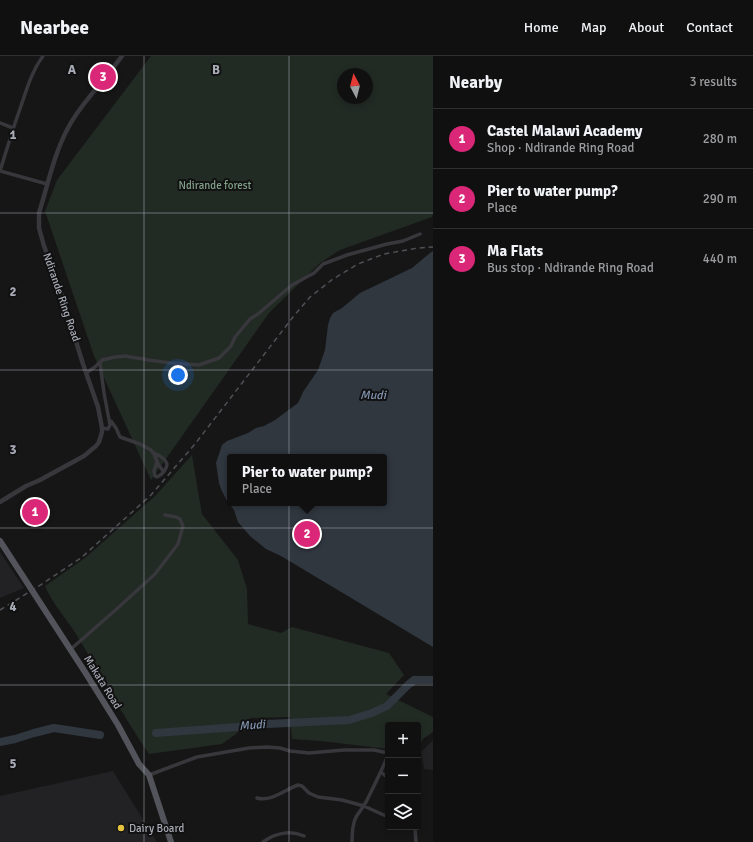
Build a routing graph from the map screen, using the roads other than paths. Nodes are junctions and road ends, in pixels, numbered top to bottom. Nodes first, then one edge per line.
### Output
1 (44, 56) edge
2 (121, 56) edge
3 (0, 123) edge
4 (13, 128) junction
5 (0, 171) edge
6 (47, 184) junction
7 (420, 234) dead end
8 (100, 362) junction
9 (86, 373) junction
10 (110, 420) junction
11 (102, 428) junction
12 (153, 453) junction
13 (157, 462) junction
14 (163, 471) junction
15 (0, 502) edge
16 (165, 515) dead end
17 (0, 541) edge
18 (71, 649) junction
19 (385, 753) edge
20 (386, 758) edge
21 (381, 772) junction
22 (149, 775) junction
23 (385, 775) edge
24 (257, 798) dead end
25 (364, 806) junction
26 (385, 816) edge
27 (415, 830) edge
28 (304, 836) dead end
29 (171, 842) edge
30 (263, 842) edge
31 (352, 842) edge
32 (416, 842) edge

1 - 4 street
2 - 6 street, Ndirande Ring Road
3 - 4 street
4 - 5 street
5 - 6 street
6 - 9 street, Ndirande Ring Road
7 - 8 street
8 - 9 street
8 - 10 street
9 - 11 street, Ndirande Ring Road
10 - 11 street
10 - 12 street
11 - 15 street
12 - 13 street
12 - 14 street
13 - 14 street
13 - 14 street
16 - 18 street
17 - 18 main road, Makata Road
18 - 22 main road, Makata Road
19 - 22 street
20 - 21 street
21 - 23 street
21 - 25 street
22 - 29 main road, Makata Road
24 - 25 street
25 - 26 street
25 - 31 street
27 - 32 street
28 - 30 street

